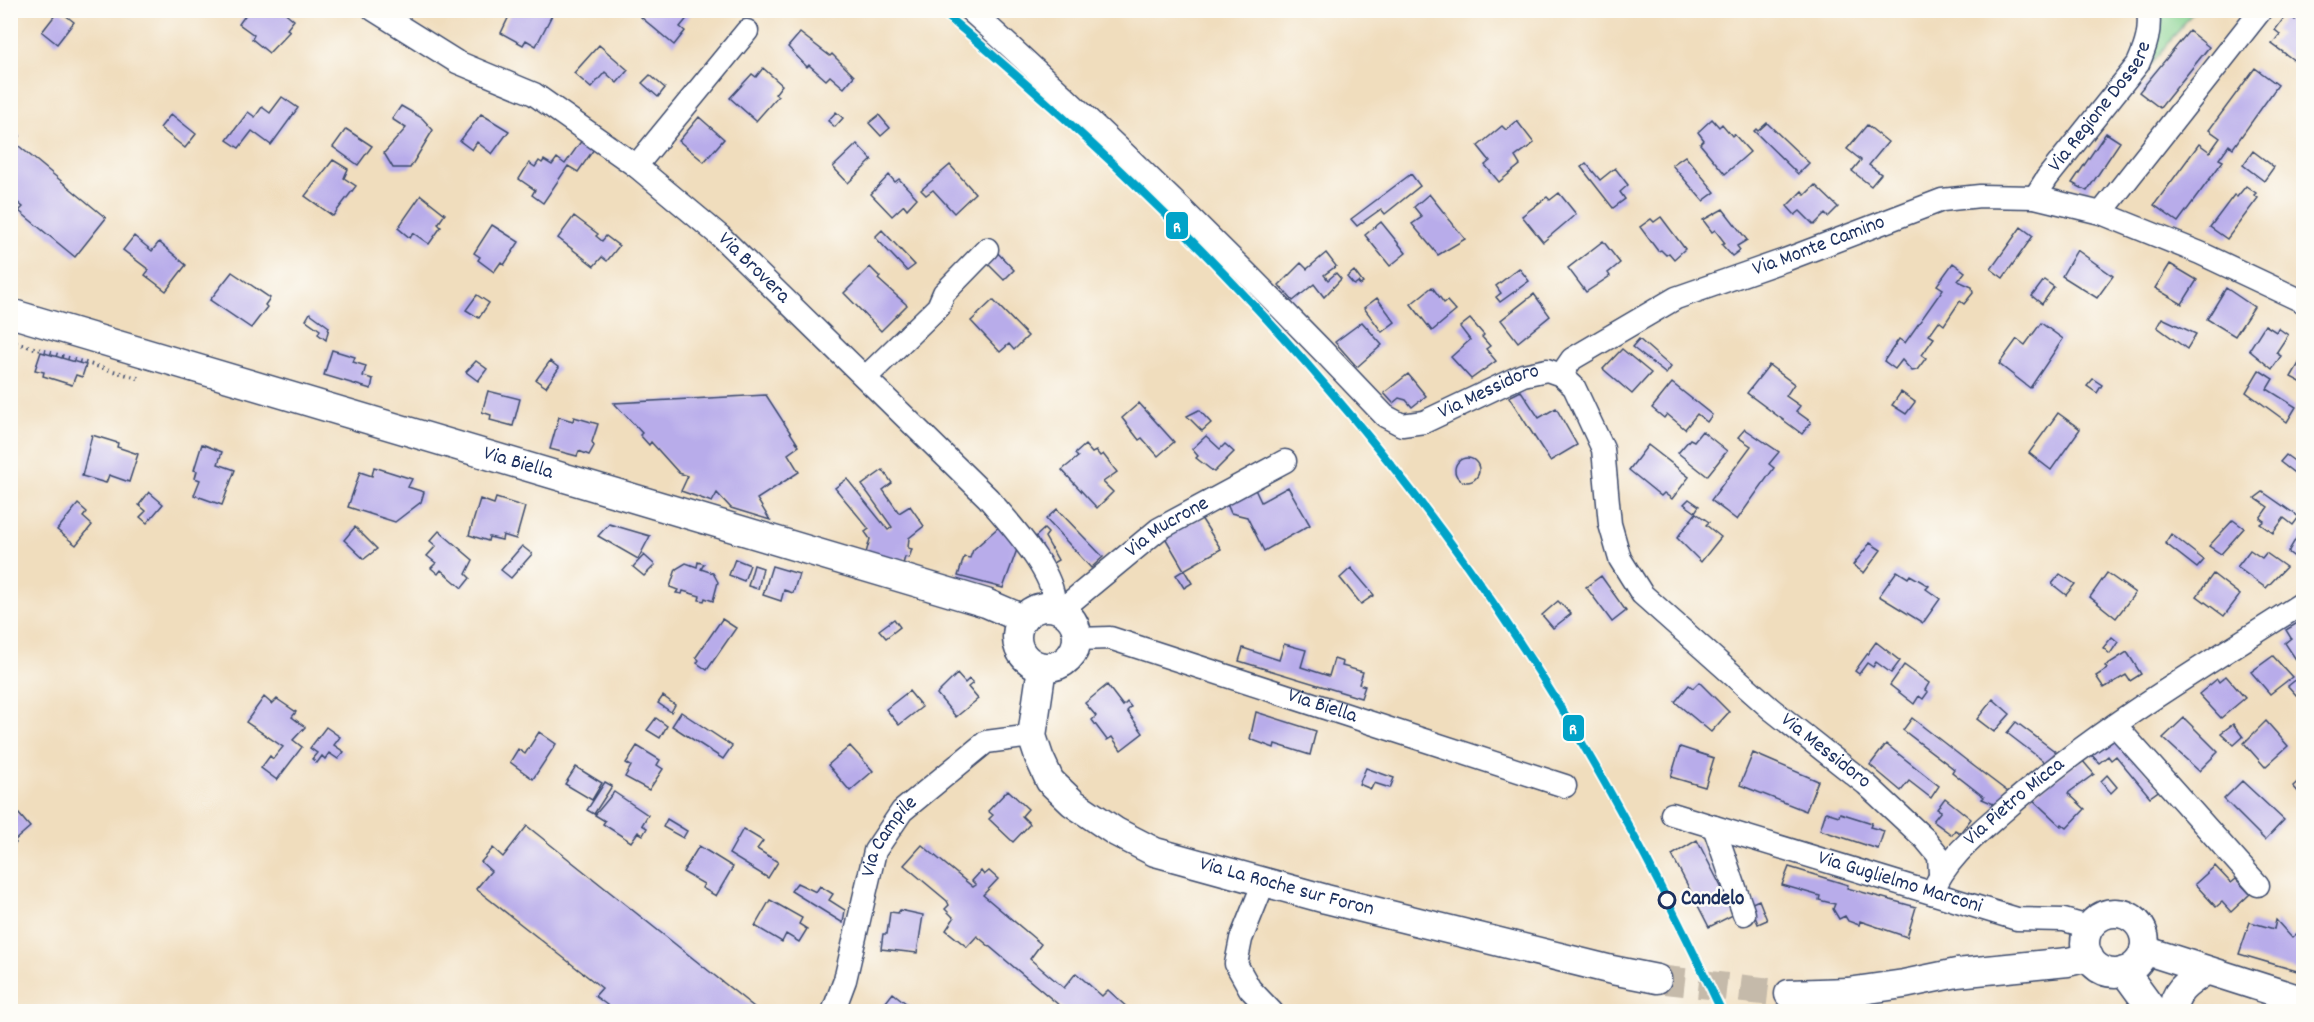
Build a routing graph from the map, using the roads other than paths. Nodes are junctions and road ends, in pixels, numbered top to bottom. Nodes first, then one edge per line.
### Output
1 (374, 10) edge
2 (970, 10) edge
3 (2148, 10) edge
4 (2261, 10) edge
5 (747, 31) dead end
6 (636, 166) junction
7 (2035, 197) junction
8 (2101, 213) junction
9 (987, 249) dead end
10 (2304, 302) edge
11 (10, 313) edge
12 (1561, 375) junction
13 (866, 377) junction
14 (1285, 461) dead end
15 (2304, 603) edge
16 (1058, 609) junction
17 (1023, 619) junction
18 (1077, 639) junction
19 (1042, 667) junction
20 (2115, 725) junction
21 (1032, 736) junction
22 (1565, 786) dead end
23 (1672, 814) dead end
24 (1714, 827) junction
25 (1264, 882) junction
26 (1936, 883) junction
27 (2258, 885) dead end
28 (1744, 914) dead end
29 (2089, 927) junction
30 (2144, 950) junction
31 (2089, 957) junction
32 (2124, 971) junction
33 (2205, 971) junction
34 (1658, 979) tunnel mouth
35 (1789, 994) tunnel mouth
36 (2304, 1001) edge
37 (833, 1011) edge
38 (1272, 1011) edge
39 (2154, 1011) edge
40 (2173, 1011) edge

1 - 6 street, Via Brovera
2 - 12 street, Via Messidoro
3 - 7 street, Via Regione Dossere
4 - 8 street
5 - 6 street
6 - 13 street, Via Brovera
7 - 8 street, Via Monte Camino
7 - 12 street, Via Monte Camino
8 - 10 street, Via Monte Camino
9 - 13 street
11 - 17 street, Via Biella
12 - 26 street, Via Messidoro
13 - 16 street, Via Brovera
14 - 16 street, Via Mucrone
15 - 20 street, Via Pietro Micca
16 - 17 street
16 - 18 street
17 - 19 street
18 - 19 street
18 - 22 street, Via Biella
19 - 21 street
20 - 26 street, Via Pietro Micca
20 - 27 street
21 - 25 street, Via La Roche sur Foron
21 - 37 street, Via Campile
23 - 24 street, Via Guglielmo Marconi
24 - 26 street, Via Guglielmo Marconi
24 - 28 street
25 - 34 street, Via La Roche sur Foron
25 - 38 street
26 - 29 street, Via Guglielmo Marconi
29 - 30 street
29 - 31 street
30 - 32 street
30 - 33 street
31 - 32 street
31 - 35 street
32 - 39 street
33 - 36 street
33 - 40 street

